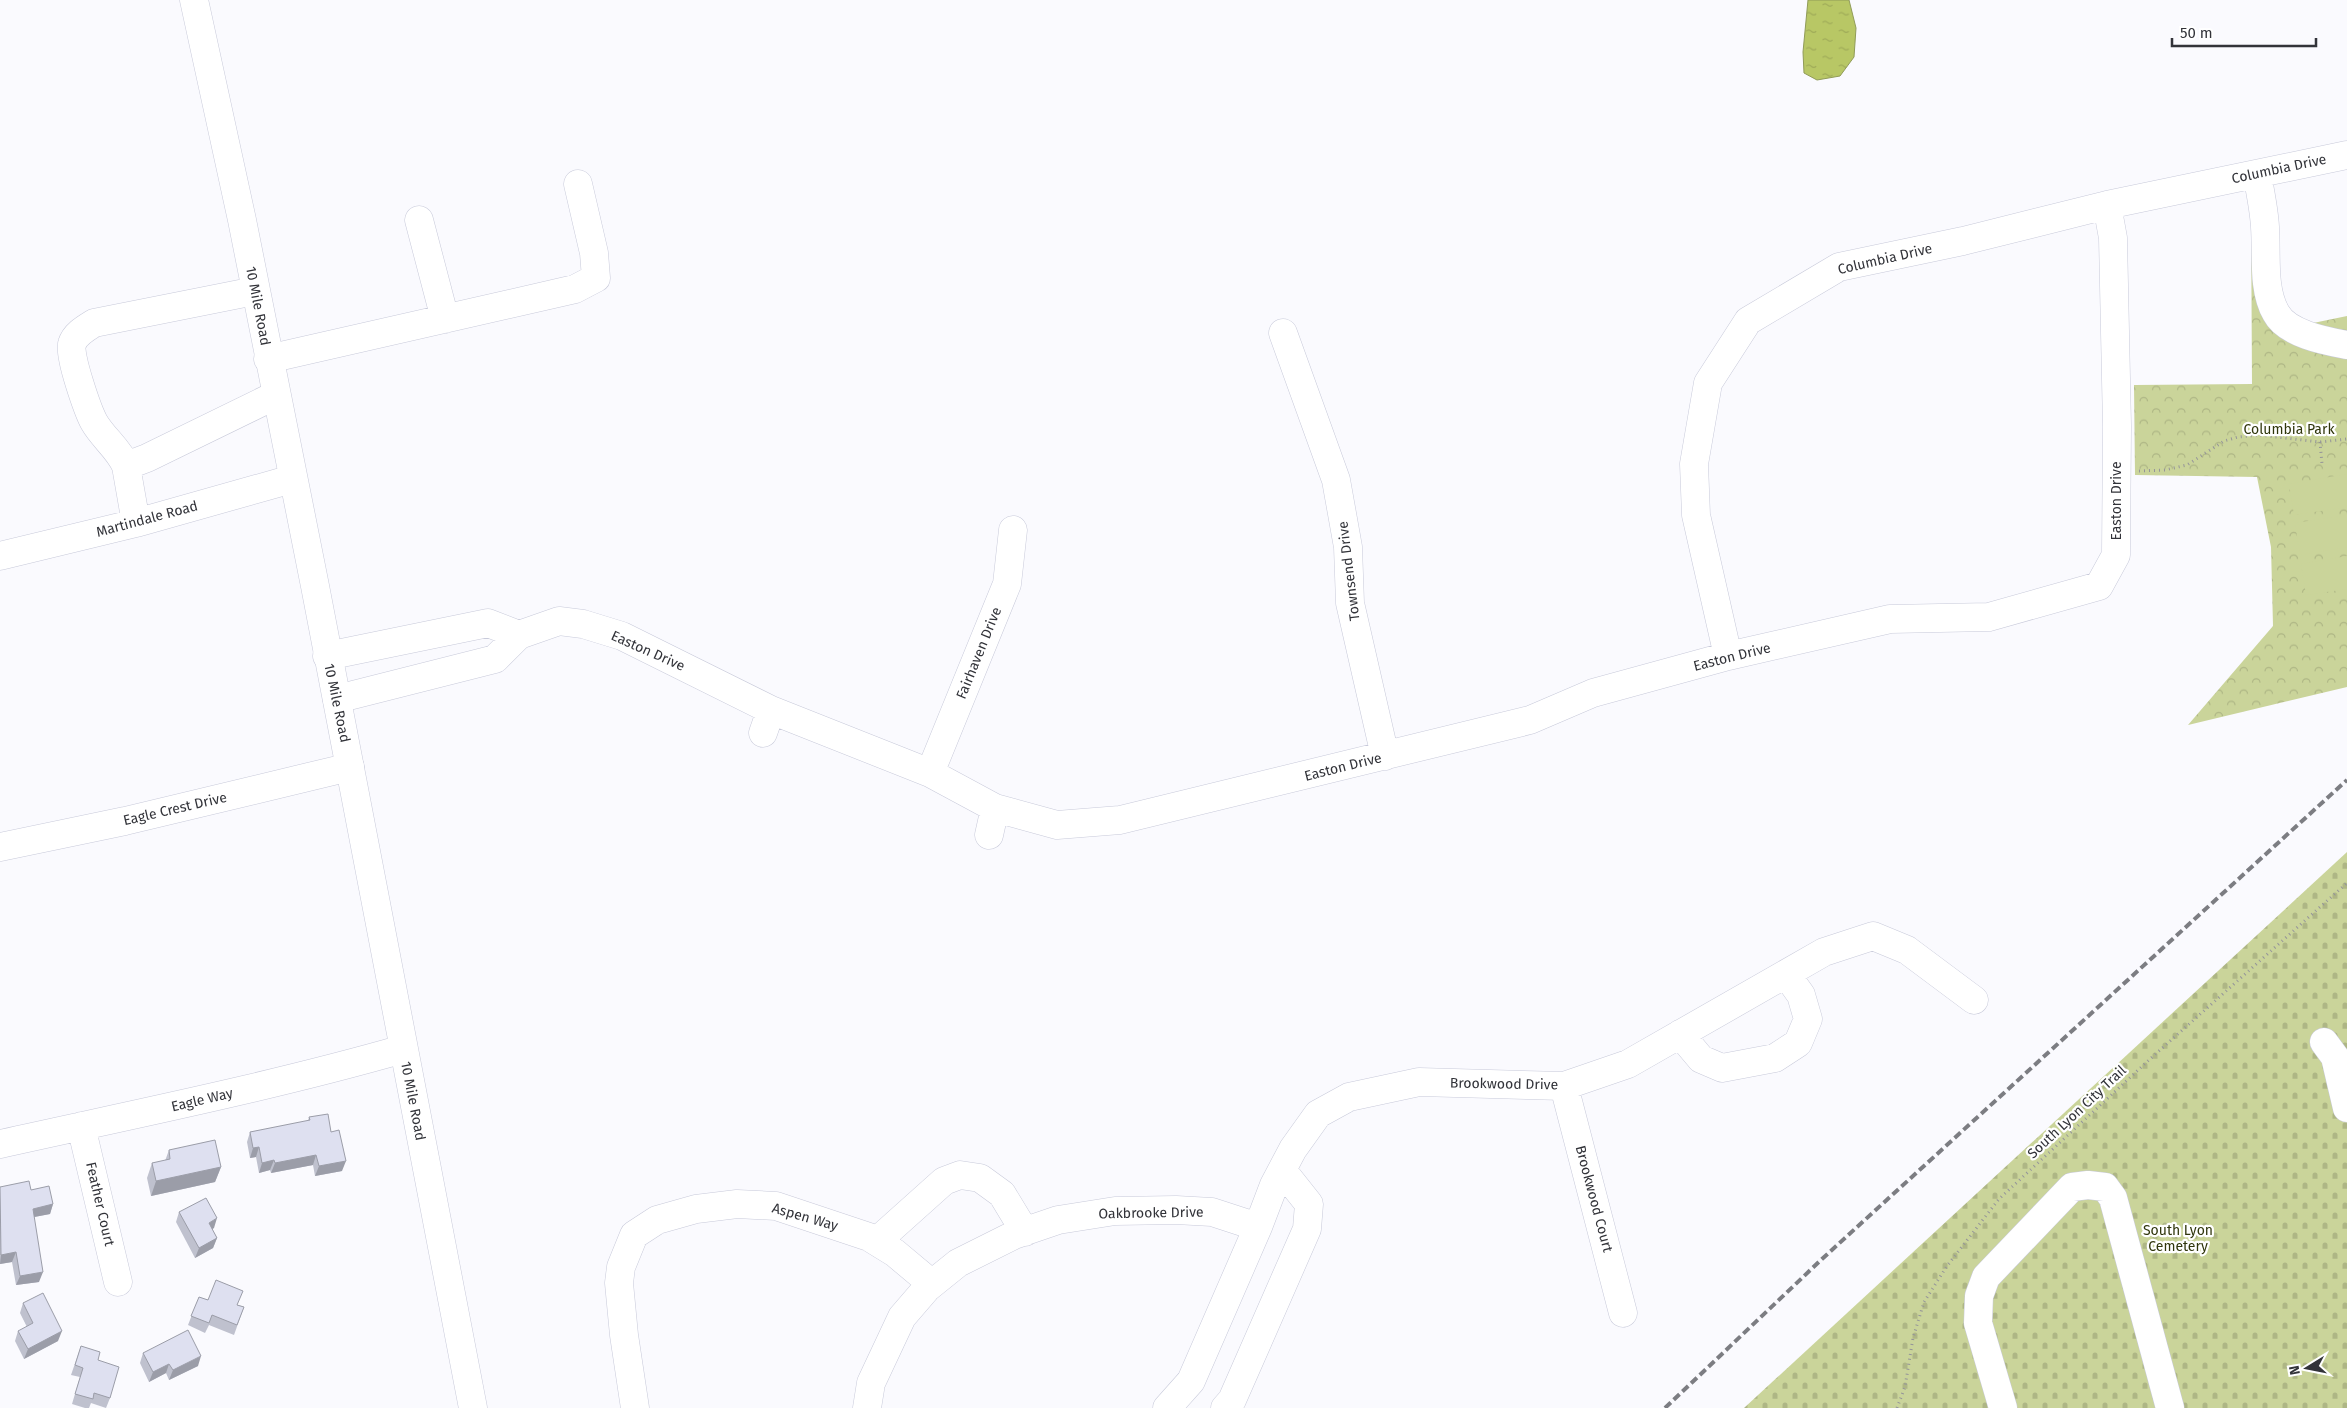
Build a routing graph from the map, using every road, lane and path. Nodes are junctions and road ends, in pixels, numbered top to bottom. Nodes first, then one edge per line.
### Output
1 (194, 0) edge
2 (2347, 155) edge
3 (2257, 174) junction
4 (578, 184) dead end
5 (2107, 205) junction
6 (419, 220) dead end
7 (255, 291) junction
8 (445, 319) junction
9 (1283, 334) dead end
10 (2347, 345) edge
11 (268, 359) junction
12 (276, 395) junction
13 (2347, 439) edge
14 (2320, 442) junction
15 (2322, 464) dead end
16 (126, 466) junction
17 (2116, 470) junction
18 (292, 479) junction
19 (136, 523) junction
20 (1013, 530) dead end
21 (0, 556) edge
22 (519, 635) junction
23 (327, 656) junction
24 (1728, 656) junction
25 (337, 699) junction
26 (1385, 756) junction
27 (350, 767) junction
28 (930, 773) junction
29 (995, 808) junction
30 (989, 835) dead end
31 (0, 847) edge
32 (2347, 883) edge
33 (1786, 974) junction
34 (1974, 1000) dead end
35 (1680, 1034) junction
36 (2324, 1042) dead end
37 (403, 1049) junction
38 (1564, 1086) junction
39 (2347, 1108) edge
40 (81, 1126) junction
41 (0, 1144) edge
42 (1282, 1170) junction
43 (1258, 1227) junction
44 (1024, 1232) junction
45 (877, 1241) junction
46 (118, 1282) dead end
47 (932, 1284) junction
48 (1623, 1313) dead end
49 (473, 1408) edge
50 (635, 1408) edge
51 (867, 1408) edge
52 (1168, 1408) edge
53 (1225, 1408) edge
54 (1897, 1408) edge
55 (2002, 1408) edge
56 (2170, 1408) edge

1 - 7 street, 10 Mile Road
2 - 3 street, Columbia Drive
3 - 5 street, Columbia Drive
3 - 10 street
4 - 8 street
5 - 17 street, Easton Drive
5 - 24 street, Columbia Drive
6 - 8 street
7 - 11 street, 10 Mile Road
7 - 16 street
8 - 11 street
9 - 26 street, Townsend Drive
11 - 12 street, 10 Mile Road
12 - 16 street
12 - 18 street, 10 Mile Road
13 - 14 path
14 - 15 path
14 - 17 path
16 - 19 street
17 - 24 street, Easton Drive
18 - 19 street, Martindale Road
18 - 23 street, 10 Mile Road
19 - 21 street, Martindale Road
20 - 28 street, Fairhaven Drive
22 - 23 street
22 - 25 street, Easton Drive
22 - 28 street, Easton Drive
23 - 25 street, 10 Mile Road
24 - 26 street, Easton Drive
25 - 27 street, 10 Mile Road
26 - 29 street, Easton Drive
27 - 31 street, Eagle Crest Drive
27 - 37 street, 10 Mile Road
28 - 29 street, Easton Drive
29 - 30 street
32 - 54 path, South Lyon City Trail
33 - 34 street, Brookwood Drive
33 - 35 street, Brookwood Drive
33 - 35 street
35 - 38 street, Brookwood Drive
36 - 39 street
37 - 40 street, Eagle Way
37 - 49 street, 10 Mile Road
38 - 42 street, Brookwood Drive
38 - 48 street, Brookwood Court
40 - 41 street, Eagle Way
40 - 46 street, Feather Court
42 - 43 street, Brookwood Drive
42 - 53 street
43 - 44 street, Oakbrooke Drive
43 - 52 street, Brookwood Drive
44 - 45 street
44 - 47 street, Oakbrooke Drive
45 - 47 street, Aspen Way
45 - 50 street, Aspen Way
47 - 51 street, Oakbrooke Drive
55 - 56 street

